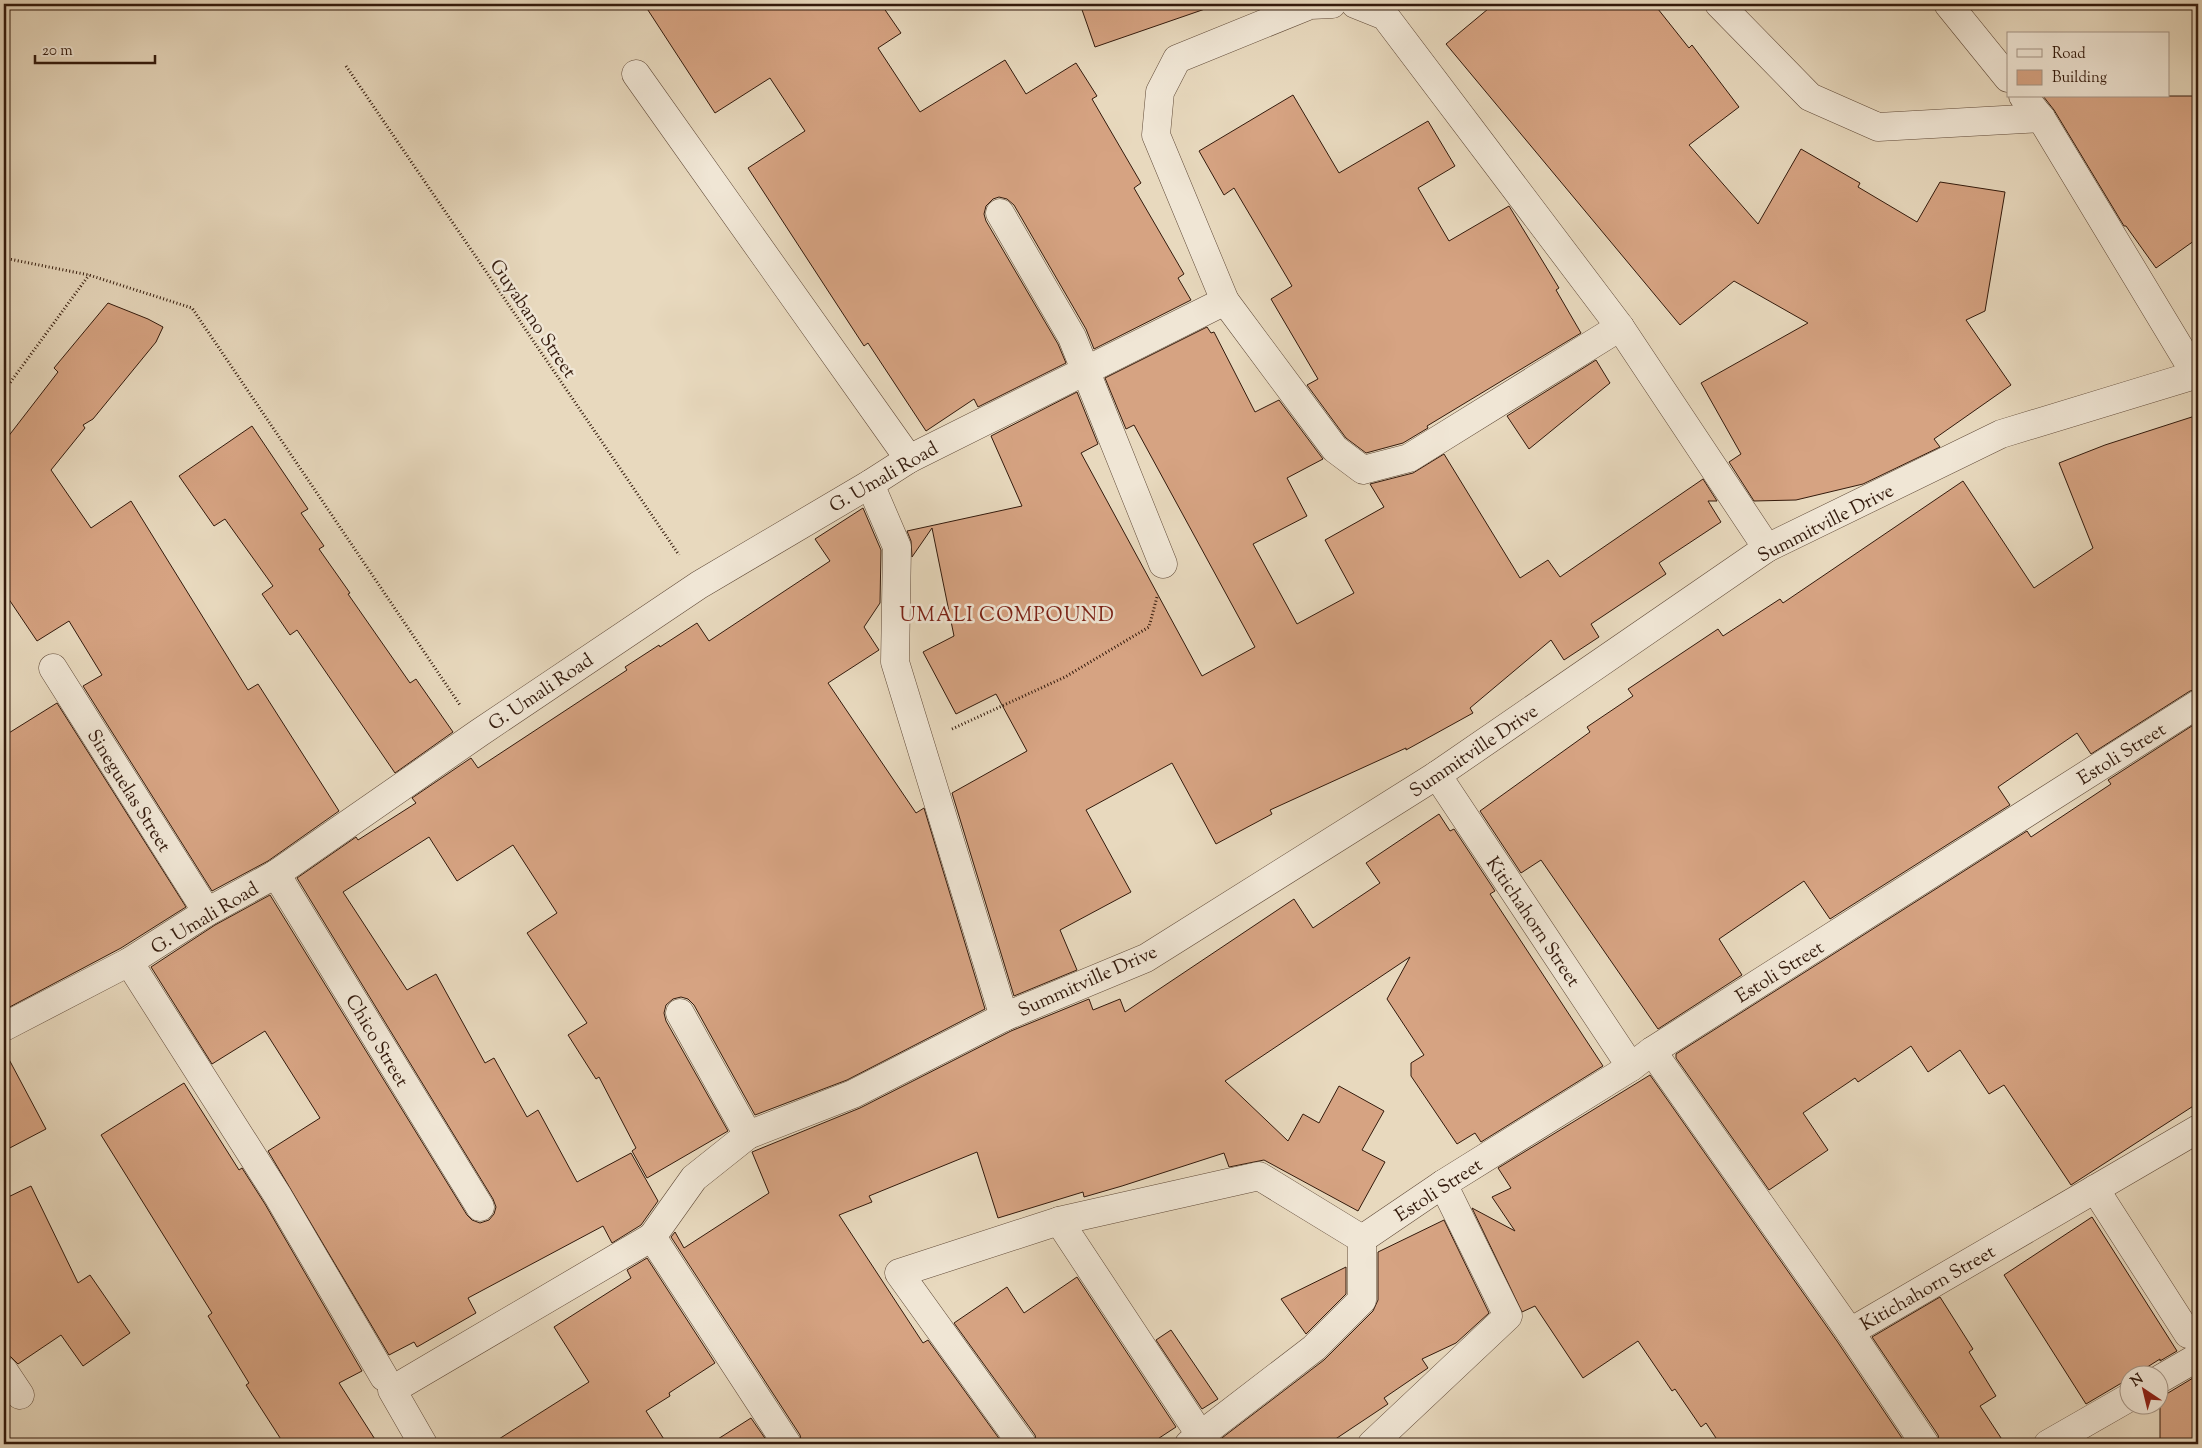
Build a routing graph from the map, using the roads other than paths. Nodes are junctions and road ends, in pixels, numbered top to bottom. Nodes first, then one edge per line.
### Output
1 (1332, 4) edge
2 (1355, 4) edge
3 (1719, 4) edge
4 (1948, 4) edge
5 (636, 74) dead end
6 (2007, 77) edge
7 (2025, 98) edge
8 (2041, 118) junction
9 (1000, 213) dead end
10 (1225, 301) junction
11 (1620, 327) junction
12 (1086, 370) junction
13 (2197, 374) edge
14 (909, 458) junction
15 (870, 484) junction
16 (1767, 548) junction
17 (1163, 564) road end
18 (53, 668) dead end
19 (2198, 704) edge
20 (1437, 775) junction
21 (276, 874) junction
22 (207, 912) junction
23 (129, 962) junction
24 (680, 1013) dead end
25 (1004, 1017) junction
26 (4, 1027) edge
27 (1652, 1051) junction
28 (1631, 1067) junction
29 (2198, 1129) edge
30 (748, 1135) junction
31 (1443, 1184) junction
32 (2095, 1189) junction
33 (480, 1207) dead end
34 (1059, 1222) junction
35 (652, 1237) junction
36 (1362, 1239) junction
37 (1850, 1332) junction
38 (2193, 1345) edge
39 (2170, 1369) edge
40 (4, 1371) edge
41 (384, 1377) dead end
42 (20, 1395) dead end
43 (2120, 1403) edge
44 (1195, 1440) edge
45 (423, 1444) edge
46 (787, 1444) edge
47 (1022, 1444) edge
48 (1372, 1444) edge
49 (1925, 1444) edge
50 (2048, 1444) edge

1 - 10 street
2 - 11 street
3 - 8 street
4 - 6 street
5 - 14 street
7 - 8 street
8 - 13 street
9 - 12 street
10 - 11 street
10 - 12 street, G. Umali Road
11 - 16 street
12 - 14 street, G. Umali Road
12 - 17 street
13 - 16 street, Summitville Drive
14 - 15 street, G. Umali Road
15 - 21 street, G. Umali Road
15 - 25 street
16 - 20 street, Summitville Drive
18 - 22 street, Sineguelas Street
19 - 27 street, Estoli Street
20 - 25 street, Summitville Drive
20 - 28 street, Kitichahorn Street
21 - 22 street, G. Umali Road
21 - 33 street, Chico Street
22 - 23 street, G. Umali Road
23 - 26 street, G. Umali Road
23 - 41 street
24 - 30 street
25 - 30 street, Summitville Drive
27 - 28 street, Estoli Street
27 - 37 street, Kitichahorn Street
28 - 31 street, Estoli Street
29 - 32 street, Kitichahorn Street
30 - 35 street, Summitville Drive
31 - 36 street, Estoli Street
31 - 48 street
32 - 37 street, Kitichahorn Street
32 - 38 street
34 - 36 street
34 - 44 street
34 - 47 street
35 - 45 street
35 - 46 street
36 - 44 street
37 - 49 street
38 - 39 street
40 - 42 street
43 - 50 street

